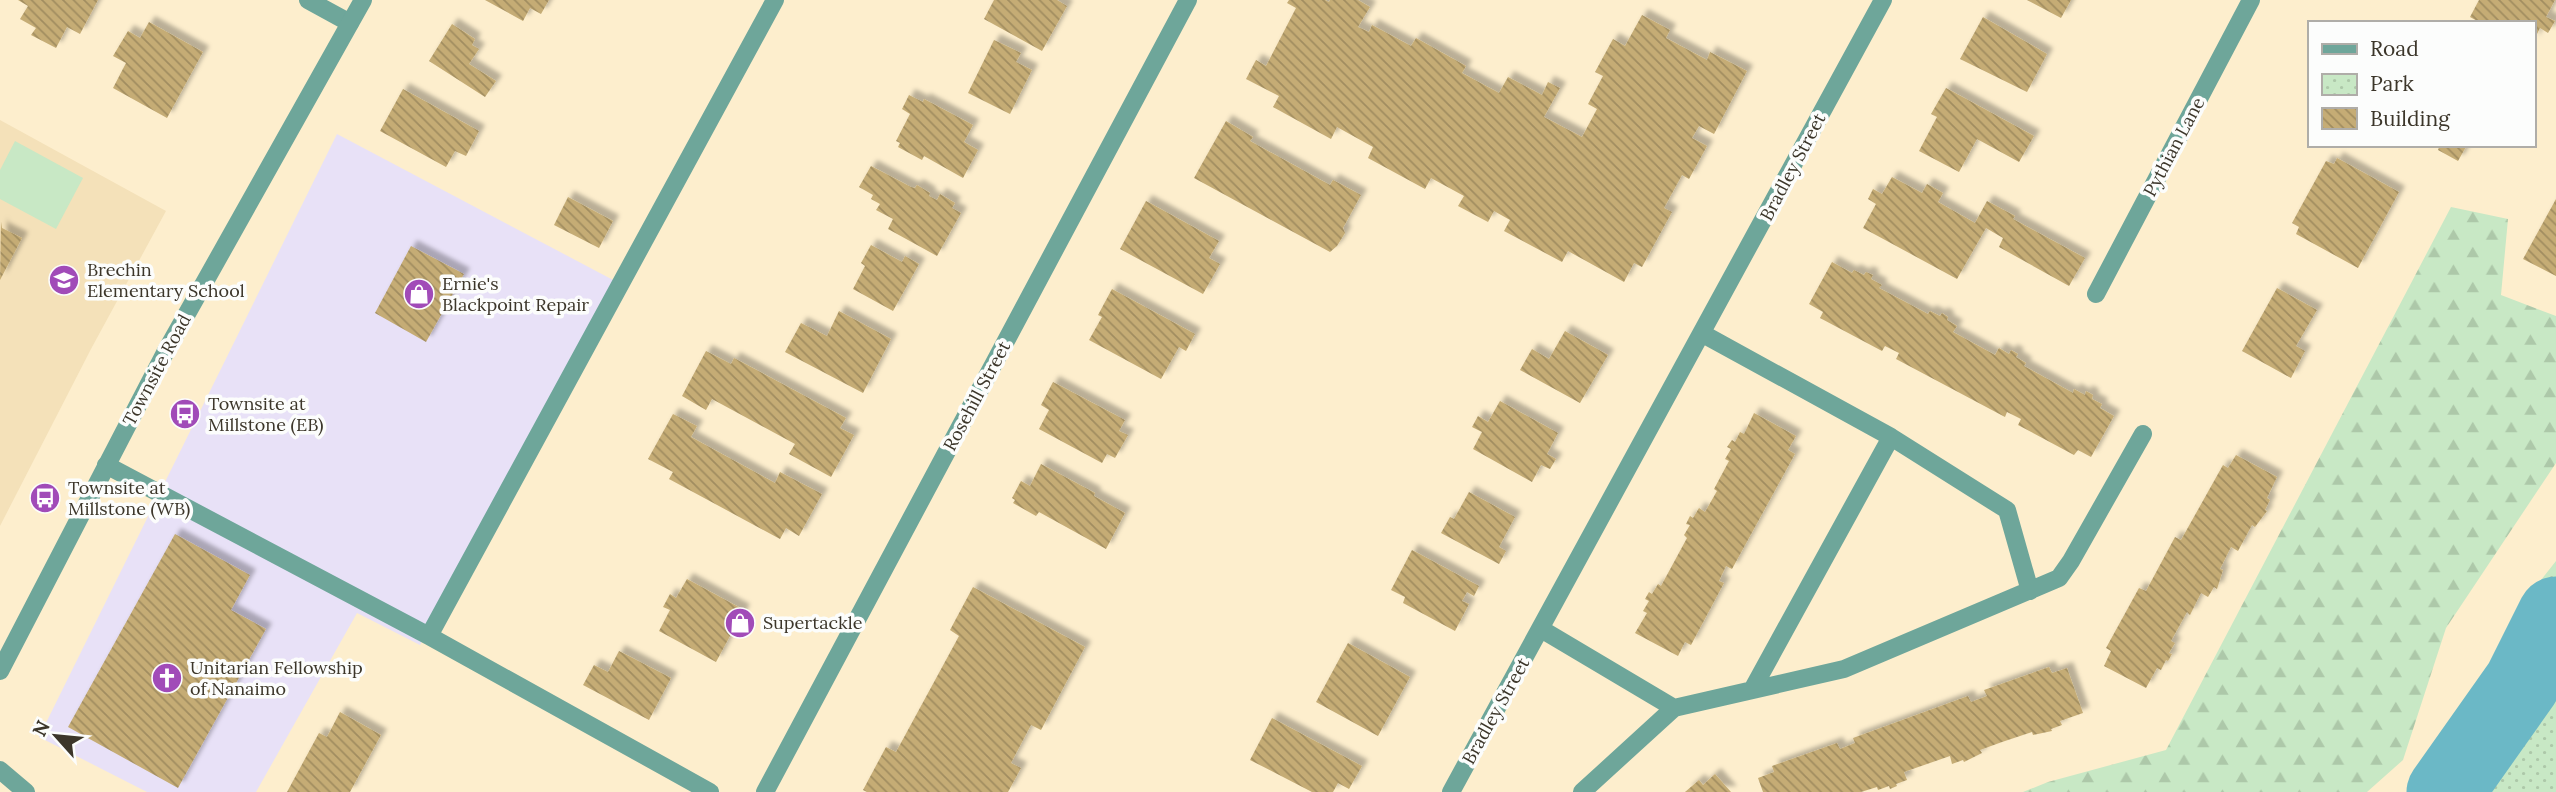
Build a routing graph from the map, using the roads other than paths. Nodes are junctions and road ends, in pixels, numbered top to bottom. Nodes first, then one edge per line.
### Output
1 (308, 0) edge
2 (363, 0) edge
3 (775, 0) edge
4 (1188, 0) edge
5 (1883, 0) edge
6 (2251, 0) edge
7 (350, 23) junction
8 (2096, 294) dead end
9 (1703, 334) junction
10 (2143, 434) dead end
11 (1891, 437) junction
12 (107, 465) junction
13 (2030, 591) junction
14 (1541, 629) junction
15 (429, 636) junction
16 (0, 671) edge
17 (1752, 690) junction
18 (1674, 708) junction
19 (0, 770) edge
20 (26, 792) edge
21 (710, 792) edge
22 (765, 792) edge
23 (1451, 792) edge
24 (1582, 792) edge

1 - 7 street
2 - 7 street, Townsite Road
3 - 15 street
4 - 22 street, Rosehill Street
5 - 9 street, Bradley Street
6 - 8 street, Pythian Lane
7 - 12 street, Townsite Road
9 - 11 street
9 - 14 street, Bradley Street
10 - 13 street
11 - 13 street
11 - 17 street
12 - 15 street
12 - 16 street, Townsite Road
13 - 17 street
14 - 18 street
14 - 23 street, Bradley Street
15 - 21 street
17 - 18 street
18 - 24 street
19 - 20 street

